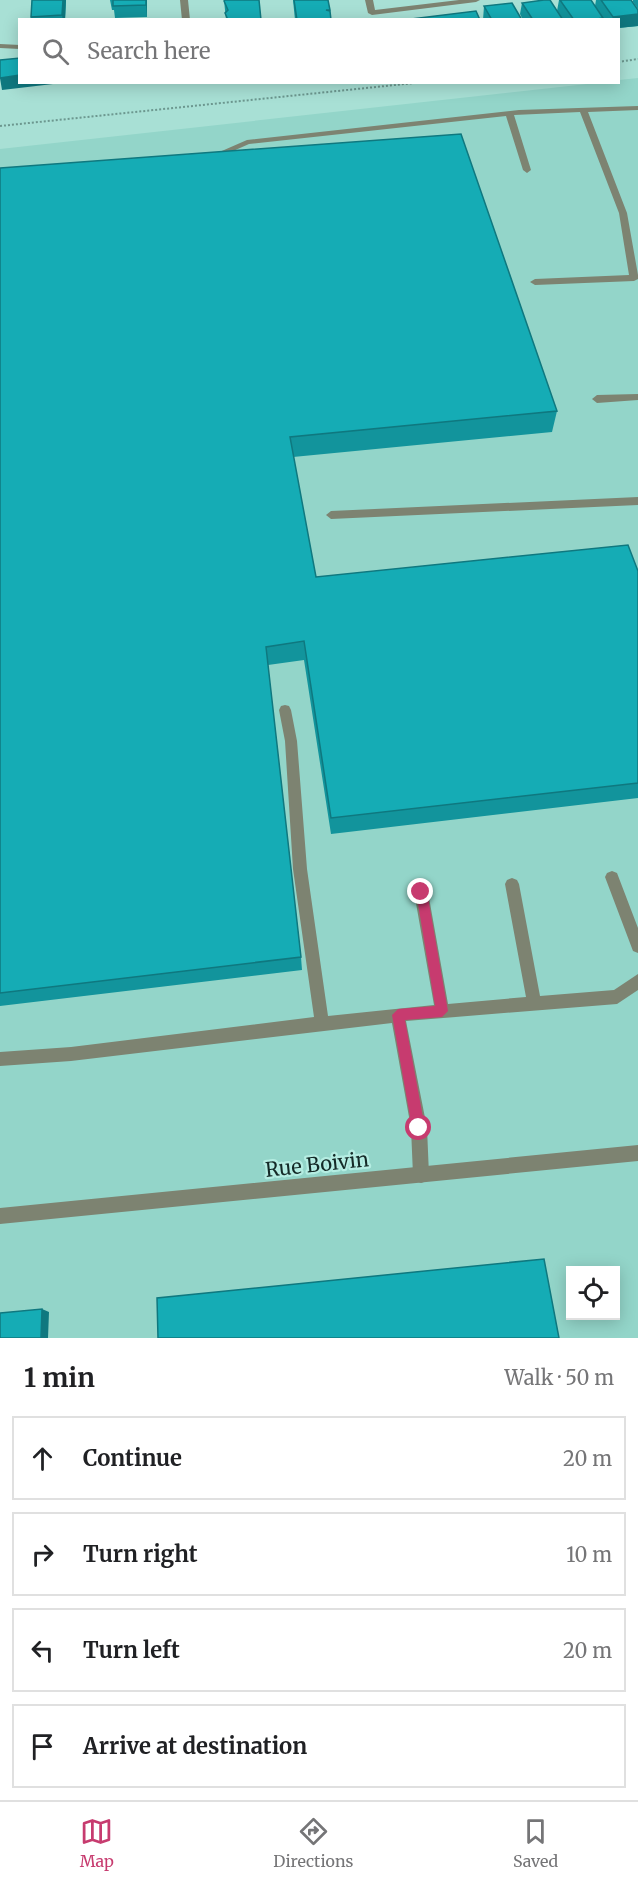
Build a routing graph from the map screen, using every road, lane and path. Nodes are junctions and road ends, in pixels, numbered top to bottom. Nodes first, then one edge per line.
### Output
1 (184, 0) edge
2 (369, 0) edge
3 (476, 0) edge
4 (186, 18) edge
5 (0, 46) edge
6 (18, 47) edge
7 (638, 59) edge
8 (620, 62) edge
9 (405, 84) edge
10 (638, 108) edge
11 (583, 110) junction
12 (509, 113) junction
13 (0, 126) edge
14 (200, 159) edge
15 (527, 170) dead end
16 (636, 278) edge
17 (535, 282) dead end
18 (638, 397) edge
19 (597, 399) dead end
20 (638, 501) edge
21 (331, 515) dead end
22 (285, 710) dead end
23 (612, 877) dead end
24 (512, 884) dead end
25 (421, 892) dead end
26 (638, 946) edge
27 (638, 981) edge
28 (534, 1004) junction
29 (442, 1011) junction
30 (398, 1015) junction
31 (322, 1023) junction
32 (0, 1059) edge
33 (638, 1154) edge
34 (421, 1175) junction
35 (0, 1216) edge

1 - 4 street
2 - 3 street
5 - 6 street
7 - 8 path
9 - 13 path
10 - 11 street
11 - 12 street
11 - 16 street
12 - 14 street
12 - 15 street
16 - 17 street
18 - 19 street
20 - 21 street
22 - 31 street
23 - 26 street
24 - 28 street
25 - 29 street
27 - 28 street
28 - 29 street
29 - 30 street
30 - 31 street
30 - 34 street
31 - 32 street
33 - 34 street, Rue Boivin
34 - 35 street, Rue Boivin

